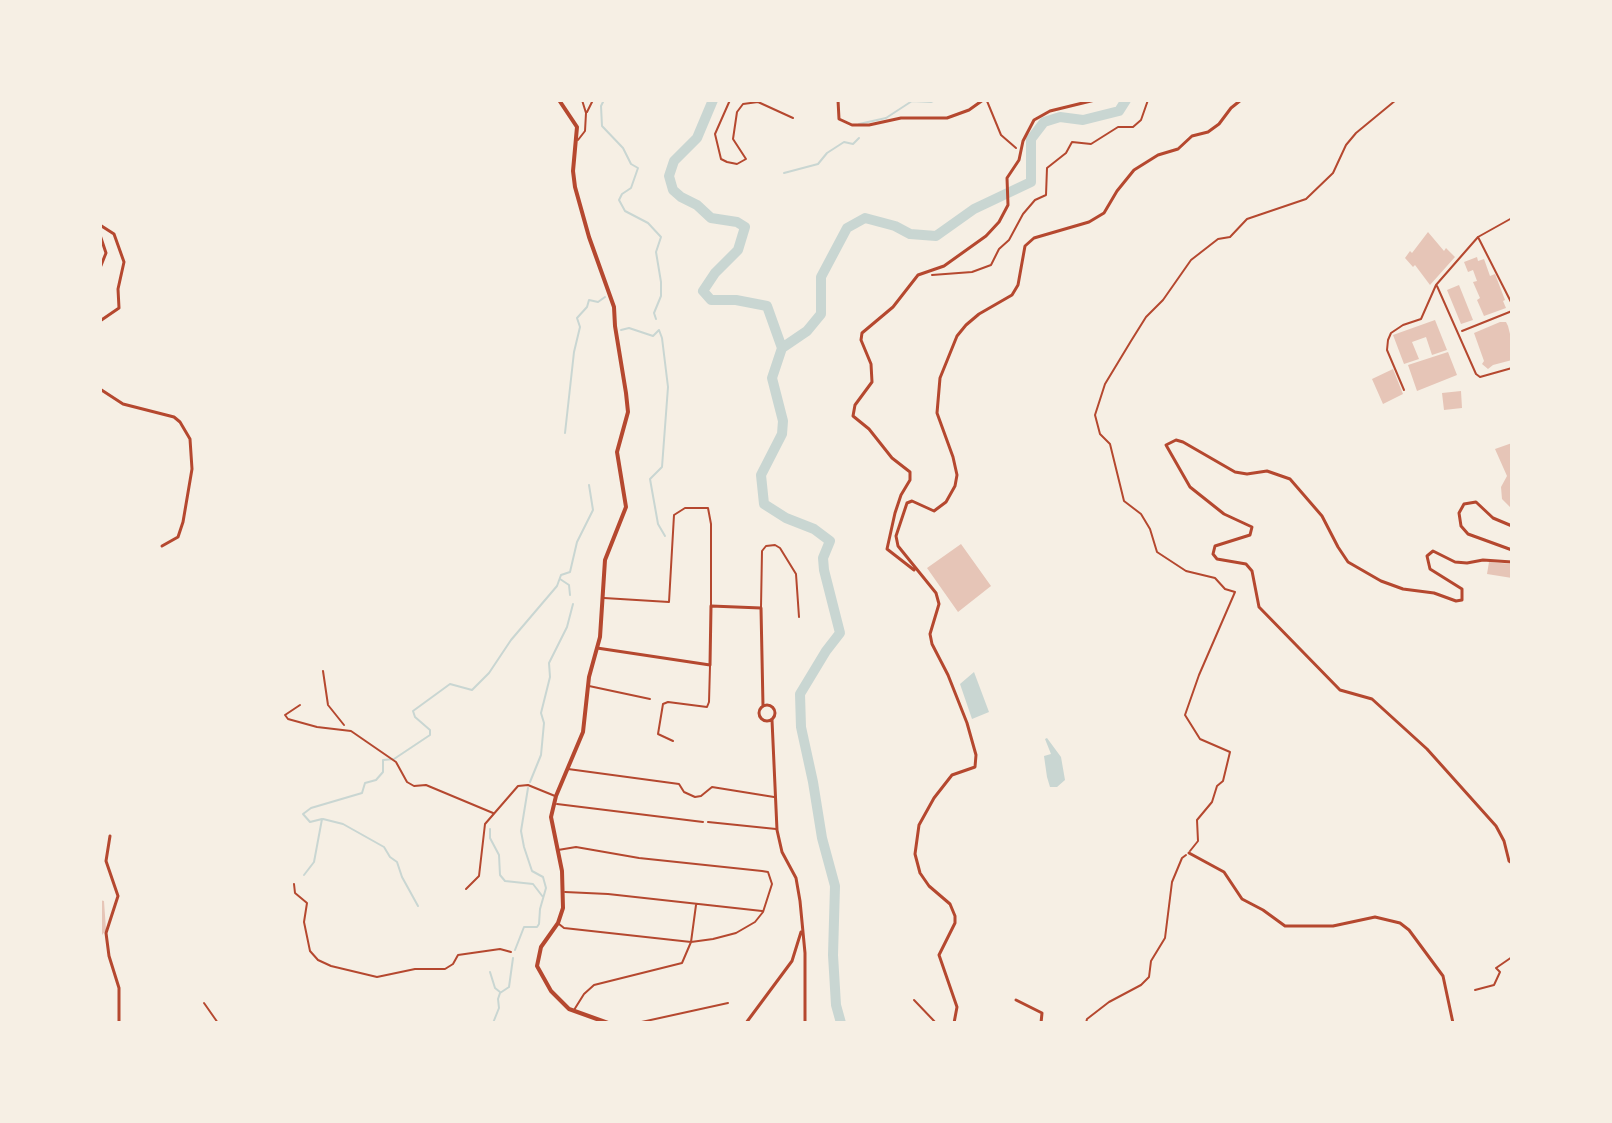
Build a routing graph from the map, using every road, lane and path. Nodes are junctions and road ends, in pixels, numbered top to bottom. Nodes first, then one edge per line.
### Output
1 (559, 100) edge
2 (582, 100) edge
3 (593, 100) edge
4 (730, 100) edge
5 (838, 100) edge
6 (1095, 100) edge
7 (1148, 100) edge
8 (1241, 100) edge
9 (1396, 100) edge
10 (982, 101) edge
11 (586, 113) junction
12 (793, 118) dead end
13 (577, 141) junction
14 (1020, 151) junction
15 (1512, 218) edge
16 (100, 225) edge
17 (100, 235) edge
18 (1478, 237) junction
19 (100, 268) edge
20 (939, 268) junction
21 (1436, 285) junction
22 (1512, 304) edge
23 (1512, 311) edge
24 (100, 321) edge
25 (1458, 333) junction
26 (1512, 368) edge
27 (100, 389) edge
28 (1404, 390) dead end
29 (1512, 526) edge
30 (162, 546) dead end
31 (1512, 550) edge
32 (1512, 562) edge
33 (917, 572) junction
34 (603, 598) junction
35 (711, 606) junction
36 (761, 608) junction
37 (799, 617) dead end
38 (597, 648) junction
39 (710, 665) junction
40 (323, 671) dead end
41 (588, 686) junction
42 (650, 699) dead end
43 (300, 705) dead end
44 (765, 705) junction
45 (769, 720) junction
46 (351, 731) junction
47 (673, 741) dead end
48 (568, 769) junction
49 (556, 796) junction
50 (775, 797) junction
51 (553, 804) junction
52 (493, 813) junction
53 (703, 822) dead end
54 (708, 822) dead end
55 (777, 830) junction
56 (110, 836) dead end
57 (558, 850) junction
58 (1189, 853) junction
59 (1512, 863) edge
60 (294, 884) dead end
61 (466, 889) dead end
62 (564, 892) junction
63 (696, 905) junction
64 (763, 912) junction
65 (558, 923) junction
66 (802, 929) junction
67 (691, 942) junction
68 (511, 952) dead end
69 (1512, 957) edge
70 (1475, 990) dead end
71 (914, 1000) dead end
72 (1016, 1000) dead end
73 (204, 1003) dead end
74 (728, 1003) dead end
75 (574, 1011) junction
76 (119, 1023) edge
77 (218, 1023) edge
78 (608, 1023) edge
79 (637, 1023) edge
80 (746, 1023) edge
81 (805, 1023) edge
82 (936, 1023) edge
83 (954, 1023) edge
84 (1041, 1023) edge
85 (1086, 1023) edge
86 (1453, 1023) edge

1 - 13 street
2 - 11 lane
3 - 11 lane
4 - 12 lane
5 - 10 street
6 - 14 street
7 - 20 path
8 - 33 street
9 - 58 path
10 - 14 path
11 - 13 lane
13 - 34 street
14 - 20 street
15 - 18 lane
16 - 24 street
17 - 19 street
18 - 21 lane
18 - 22 lane
20 - 33 street
21 - 25 lane
21 - 28 lane
23 - 25 path
25 - 26 lane
27 - 30 street
29 - 31 street
32 - 59 street
33 - 83 street
34 - 35 lane
34 - 38 street
35 - 36 street
35 - 39 street
36 - 37 lane
36 - 44 street
38 - 39 street
38 - 41 street
39 - 47 lane
40 - 46 path
41 - 42 lane
41 - 48 street
43 - 46 lane
44 - 45 street
44 - 45 street
45 - 50 street
46 - 52 lane
48 - 49 street
48 - 50 lane
49 - 51 street
49 - 52 lane
50 - 55 street
51 - 53 lane
51 - 57 street
52 - 61 lane
54 - 55 lane
55 - 66 street
56 - 76 street
57 - 62 street
57 - 64 lane
58 - 85 path
58 - 86 street
60 - 68 lane
62 - 63 lane
62 - 65 street
63 - 64 lane
63 - 67 lane
64 - 67 lane
65 - 67 lane
65 - 75 street
66 - 80 street
66 - 81 street
67 - 75 lane
69 - 70 path
71 - 82 lane
72 - 84 street
73 - 77 path
74 - 79 lane
75 - 78 street

